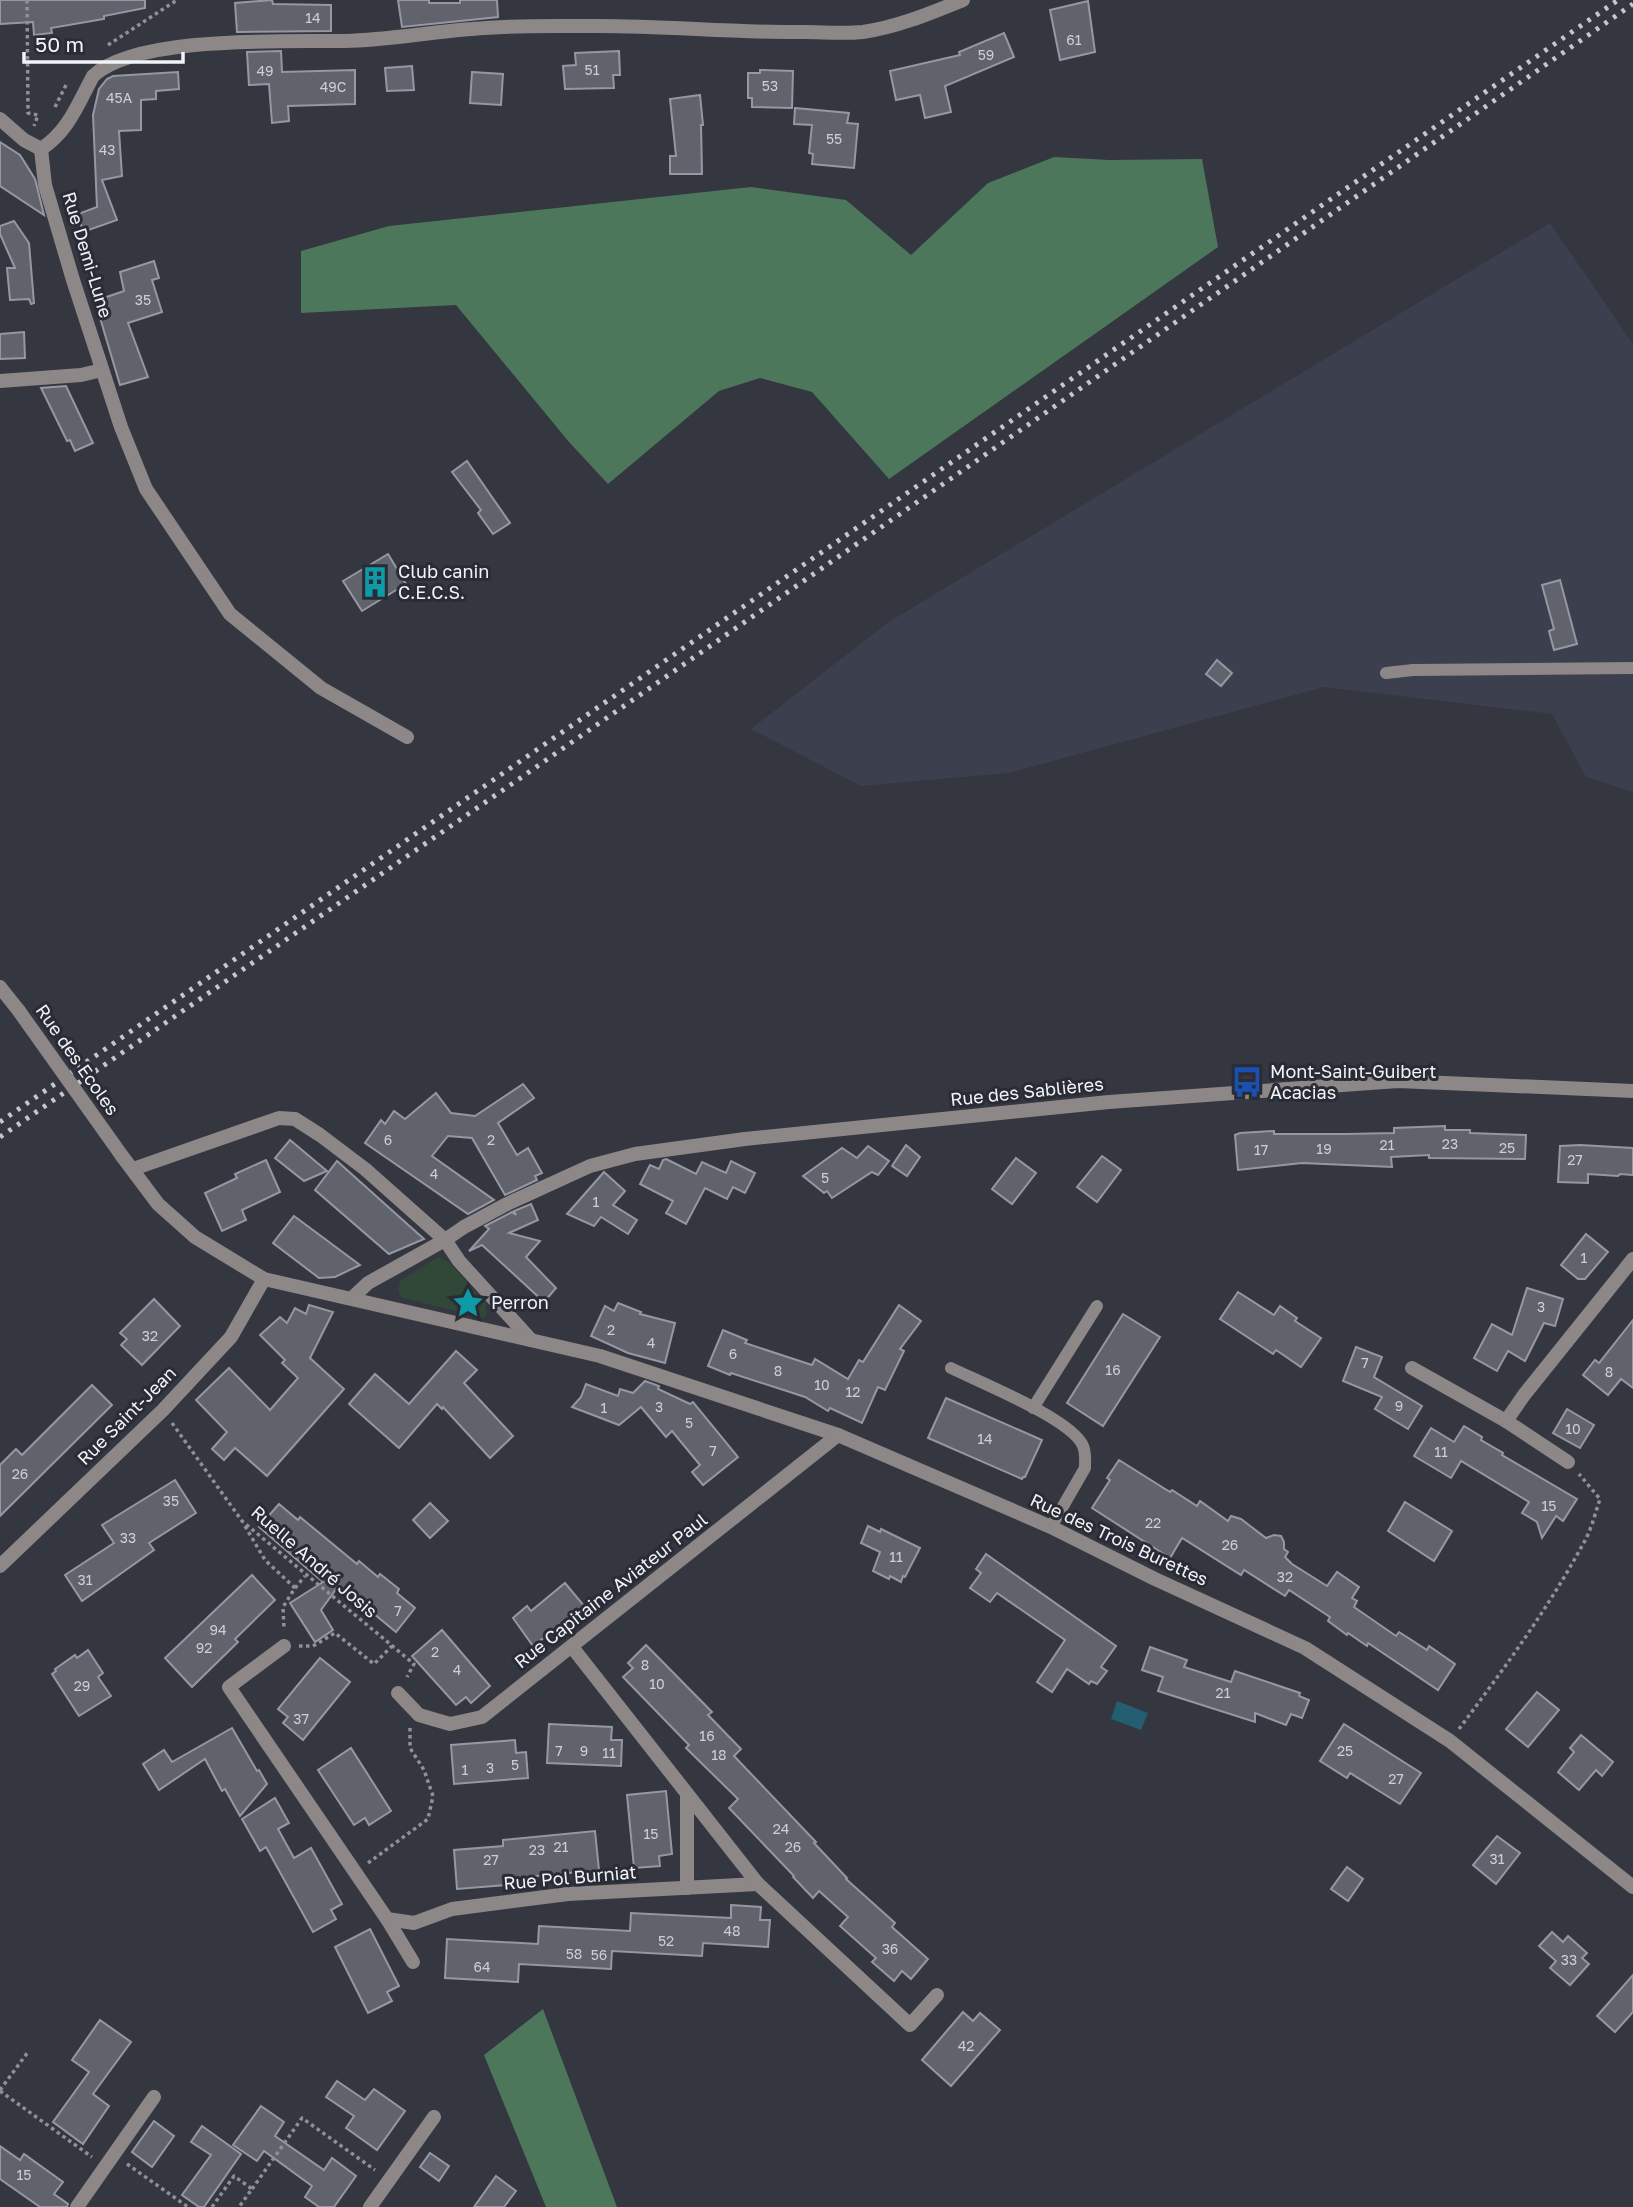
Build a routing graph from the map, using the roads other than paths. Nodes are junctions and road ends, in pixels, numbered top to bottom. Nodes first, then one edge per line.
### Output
1 (963, 0) edge
2 (0, 119) edge
3 (41, 149) junction
4 (102, 370) junction
5 (0, 381) edge
6 (1633, 668) edge
7 (1386, 673) dead end
8 (407, 737) dead end
9 (1, 989) edge
10 (1633, 1091) edge
11 (132, 1169) junction
12 (445, 1240) junction
13 (1633, 1259) edge
14 (264, 1279) junction
15 (352, 1298) junction
16 (1097, 1306) dead end
17 (531, 1340) junction
18 (951, 1368) dead end
19 (1412, 1368) dead end
20 (1033, 1408) junction
21 (1506, 1421) junction
22 (838, 1435) junction
23 (1568, 1462) road end
24 (1051, 1527) junction
25 (0, 1566) edge
26 (284, 1646) road end
27 (572, 1647) junction
28 (398, 1693) road end
29 (687, 1794) junction
30 (758, 1884) junction
31 (1633, 1886) edge
32 (687, 1888) junction
33 (387, 1919) junction
34 (413, 1962) dead end
35 (937, 1995) dead end
36 (154, 2097) dead end
37 (434, 2117) dead end
38 (77, 2207) edge
39 (370, 2207) edge

1 - 3 street
2 - 3 street
3 - 4 street, Rue Demi-Lune
4 - 5 street
4 - 8 street, Rue Demi-Lune
6 - 7 lane
9 - 11 street, Rue des Ecoles, bridge
10 - 12 street, Rue des Sablières
11 - 12 street
11 - 14 street, Rue des Ecoles
12 - 15 street, Rue des Sablières
12 - 17 street
13 - 21 street
14 - 15 street, Rue des Trois Burettes
14 - 25 street, Rue Saint-Jean
15 - 17 street, Rue des Trois Burettes
16 - 20 lane
17 - 22 street, Rue des Trois Burettes
18 - 20 lane
19 - 21 street
20 - 24 lane
21 - 23 street
22 - 24 street, Rue des Trois Burettes
22 - 27 street, Rue Capitaine Aviateur Paul
24 - 31 street, Rue des Trois Burettes
26 - 33 street
27 - 28 street, Rue Capitaine Aviateur Paul
27 - 29 street
29 - 30 street
29 - 32 street
30 - 32 street, Rue Pol Burniat
30 - 35 street
32 - 33 street, Rue Pol Burniat
33 - 34 street
36 - 38 street
37 - 39 street

